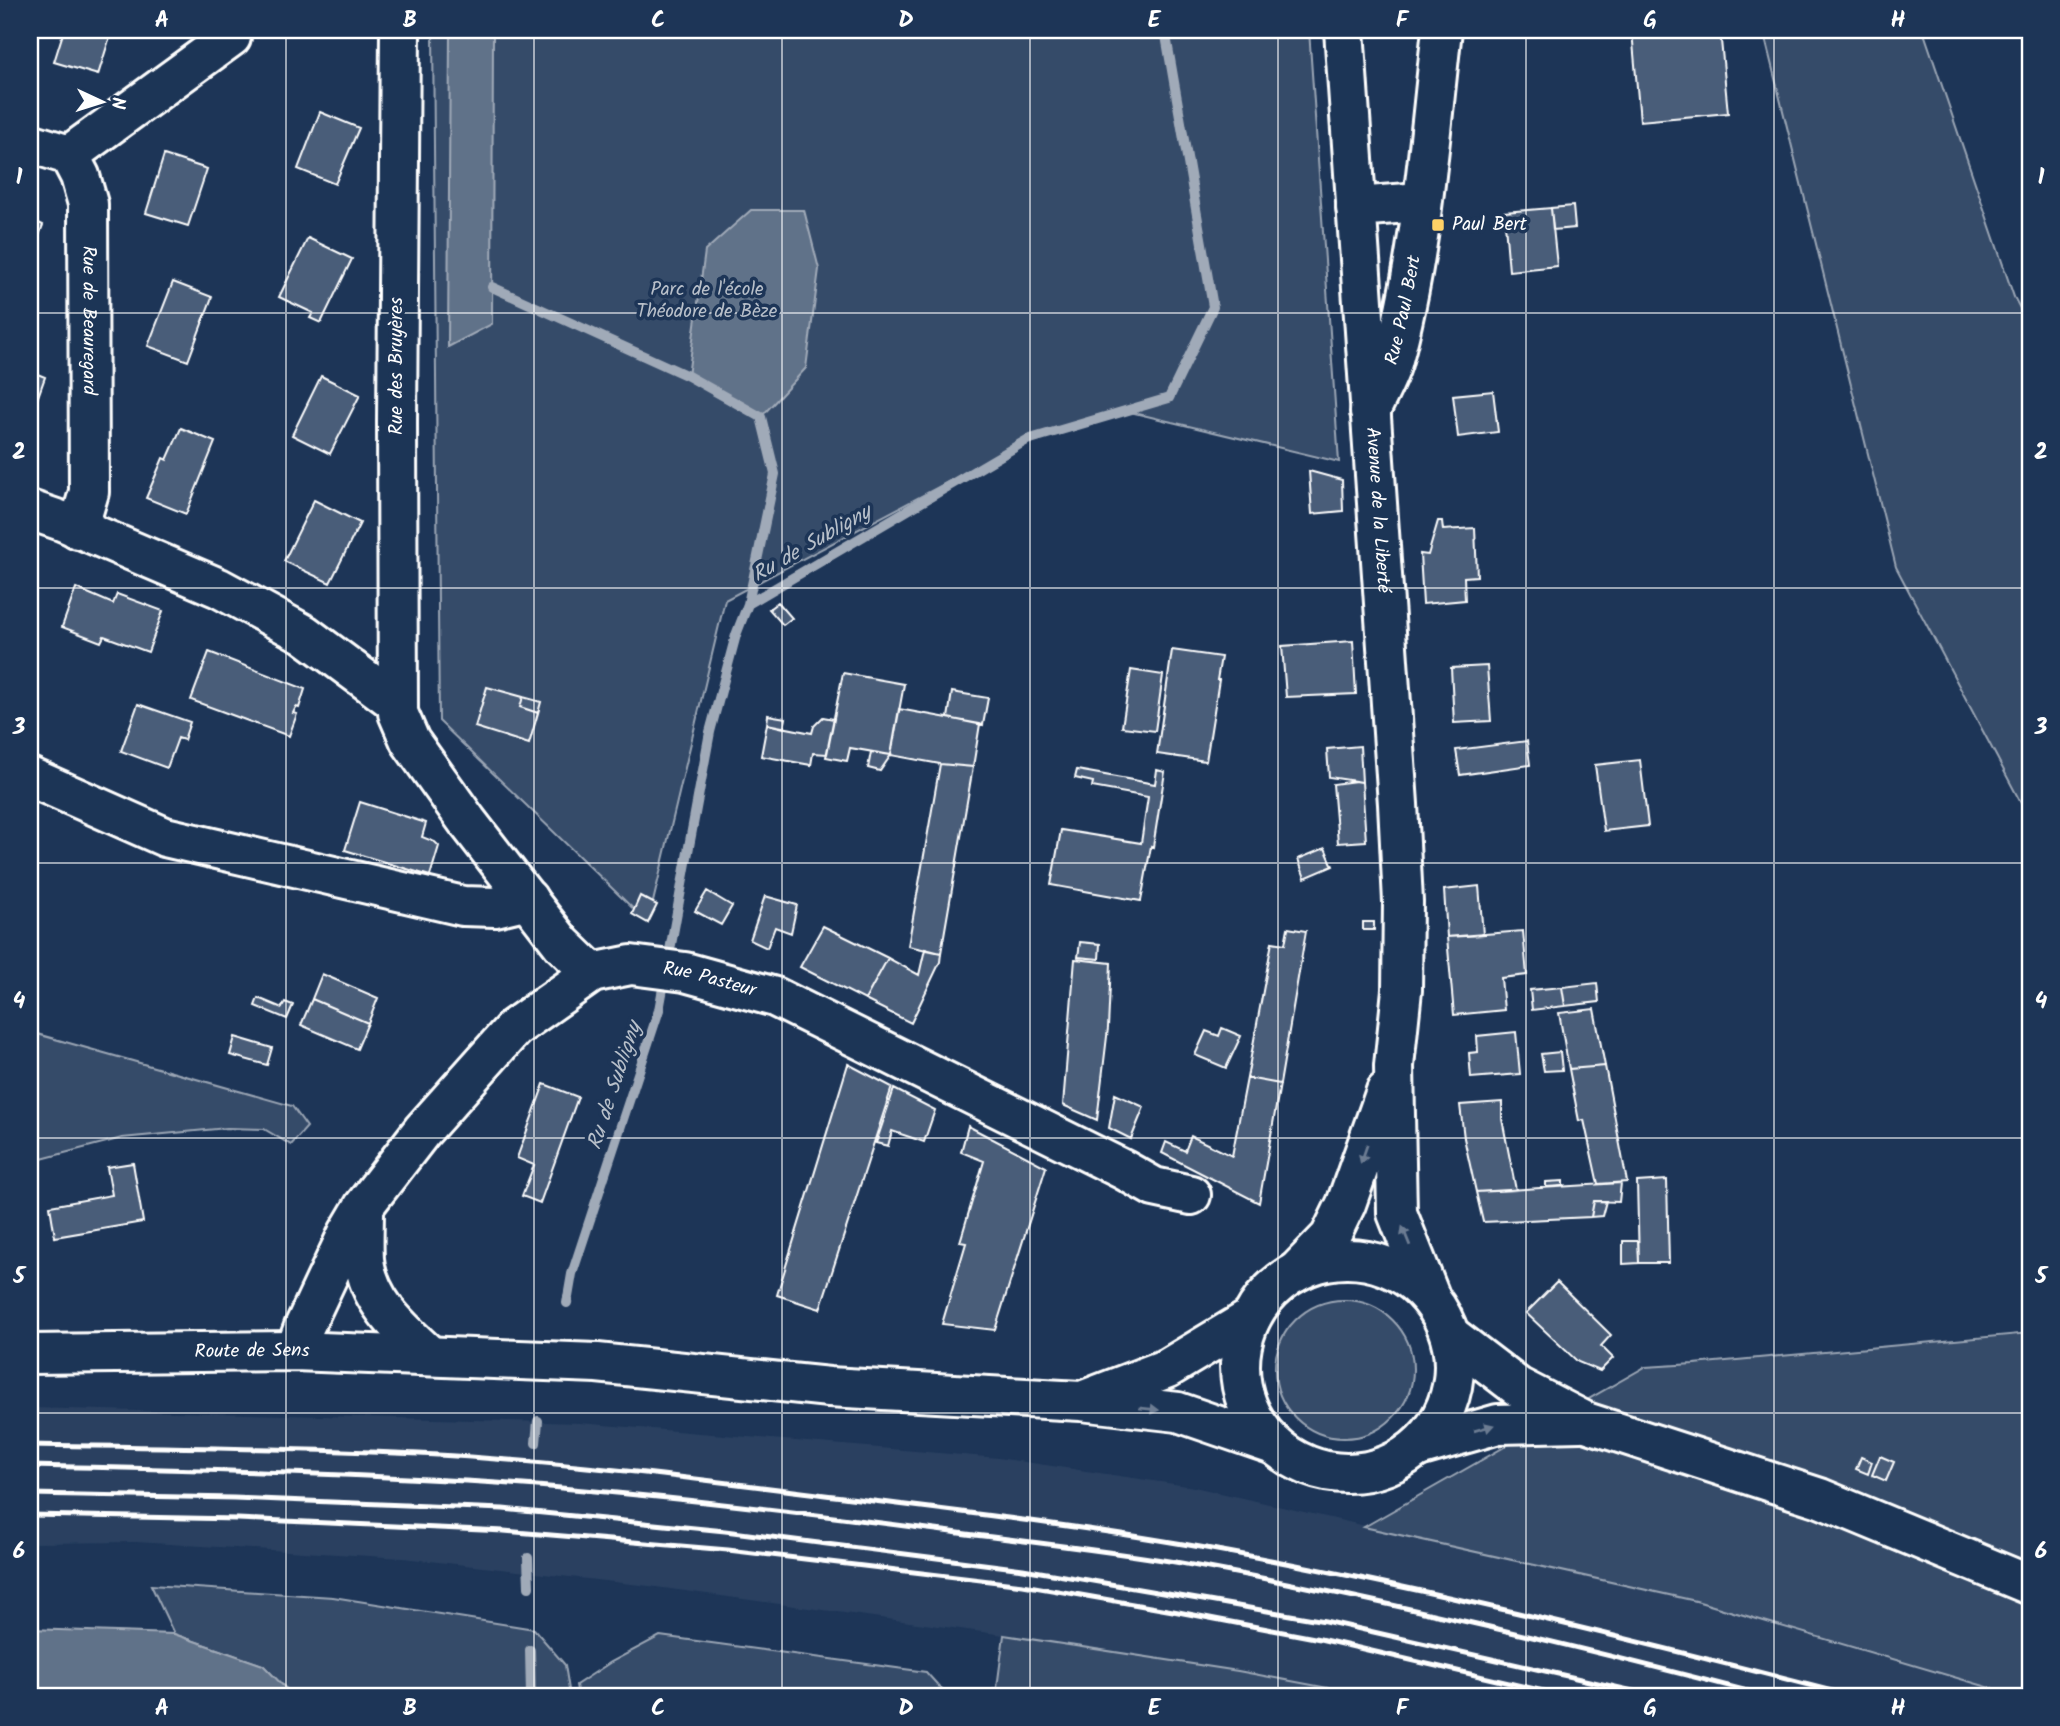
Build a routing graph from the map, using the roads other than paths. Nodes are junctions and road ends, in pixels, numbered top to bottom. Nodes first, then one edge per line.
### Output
1 (400, 30) edge
2 (1345, 30) edge
3 (1442, 30) edge
4 (231, 37) dead end
5 (30, 143) edge
6 (69, 155) junction
7 (1421, 202) junction
8 (1356, 207) junction
9 (1370, 412) junction
10 (30, 510) edge
11 (78, 529) junction
12 (397, 703) junction
13 (30, 777) edge
14 (528, 899) junction
15 (592, 973) junction
16 (1394, 1066) junction
17 (1191, 1195) dead end
18 (364, 1206) junction
19 (1296, 1272) junction
20 (1431, 1299) junction
21 (1251, 1318) junction
22 (1450, 1335) junction
23 (295, 1352) junction
24 (30, 1354) edge
25 (430, 1356) junction
26 (1082, 1401) junction
27 (1586, 1422) junction
28 (1274, 1445) junction
29 (1418, 1447) junction
30 (2030, 1585) edge

1 - 12 main road, Rue des Bruyères
2 - 8 main road, Avenue de la Liberté
3 - 7 main road, Rue Paul Bert
4 - 6 main road
5 - 6 main road
6 - 11 main road, Rue de Beauregard
7 - 8 main road
7 - 9 main road, Rue Paul Bert
8 - 9 main road, Avenue de la Liberté
9 - 16 main road, Avenue de la Liberté
10 - 11 main road
11 - 12 main road
12 - 14 main road
13 - 14 main road
14 - 15 main road
15 - 17 main road, Rue Pasteur
15 - 18 main road
16 -> 19 main road
20 -> 16 main road
18 - 23 main road
18 - 25 main road
19 - 20 main road
19 - 21 main road
20 - 22 main road
21 - 26 main road
21 - 28 main road
22 - 27 main road
22 - 29 main road
23 - 24 main road, Route de Sens
23 - 25 main road, Route de Sens
25 - 26 main road, Route de Sens
26 -> 28 main road, Route de Sens
29 -> 27 main road
27 - 30 main road
28 - 29 main road

